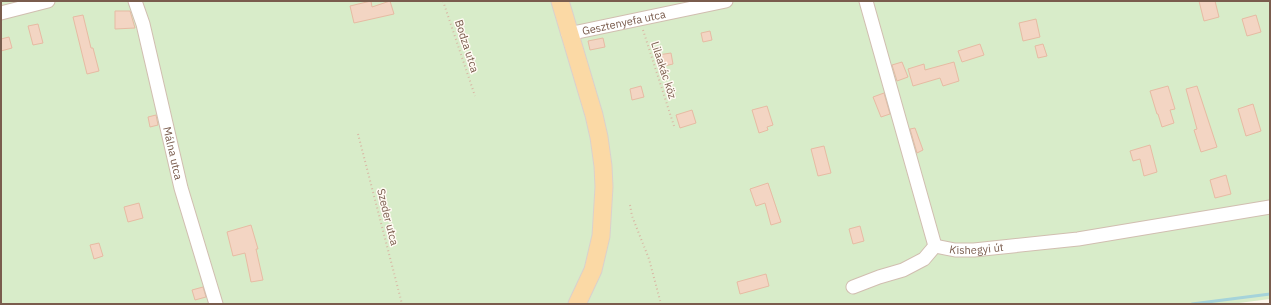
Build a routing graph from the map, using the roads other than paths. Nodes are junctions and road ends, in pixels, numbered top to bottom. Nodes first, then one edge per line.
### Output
1 (48, 1) edge
2 (135, 1) edge
3 (560, 1) edge
4 (726, 1) edge
5 (866, 1) edge
6 (1, 13) edge
7 (568, 34) junction
8 (1270, 207) edge
9 (935, 246) junction
10 (853, 287) dead end
11 (216, 304) edge
12 (577, 304) edge

1 - 6 street
2 - 11 street, Málna utca
3 - 7 main road
4 - 7 street, Gesztenyefa utca
5 - 9 street, Kishegyi út
7 - 12 main road
8 - 9 street, Kishegyi út
9 - 10 street

